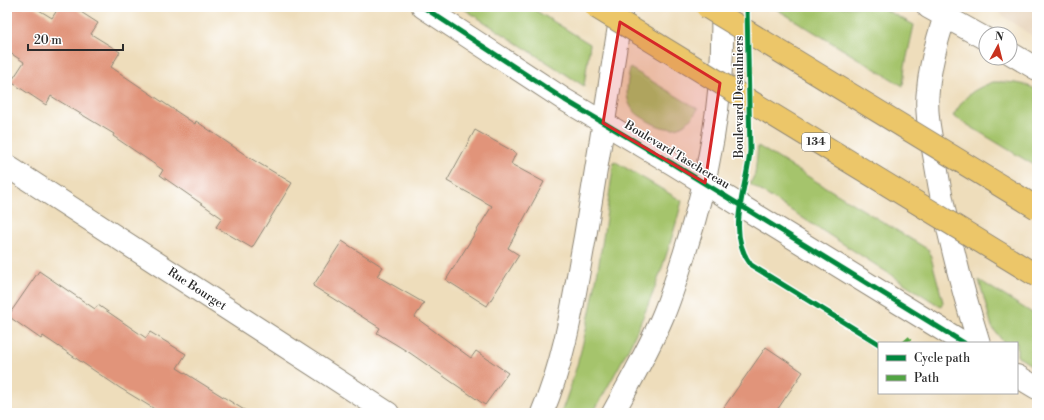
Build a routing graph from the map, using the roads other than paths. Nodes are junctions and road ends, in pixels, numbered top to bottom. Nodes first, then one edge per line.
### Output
1 (424, 7) edge
2 (596, 7) edge
3 (622, 7) edge
4 (707, 7) edge
5 (722, 7) edge
6 (940, 10) edge
7 (978, 34) edge
8 (1018, 58) edge
9 (1037, 69) edge
10 (604, 123) junction
11 (7, 166) edge
12 (705, 183) junction
13 (1037, 208) edge
14 (1037, 276) edge
15 (962, 342) edge
16 (979, 342) edge
17 (1018, 377) edge
18 (1037, 388) edge
19 (388, 413) edge
20 (542, 413) edge
21 (613, 413) edge

1 - 10 street, Boulevard Taschereau
2 - 14 highway, 134, bridge
3 - 10 street
4 - 13 highway, bridge
5 - 12 street, Boulevard Desaulniers
6 - 7 street
6 - 16 street
8 - 9 street
10 - 12 street, Boulevard Taschereau
10 - 20 street
11 - 19 street, Rue Bourget
12 - 15 street, Boulevard Taschereau
12 - 21 street, Boulevard Desaulniers
17 - 18 street

